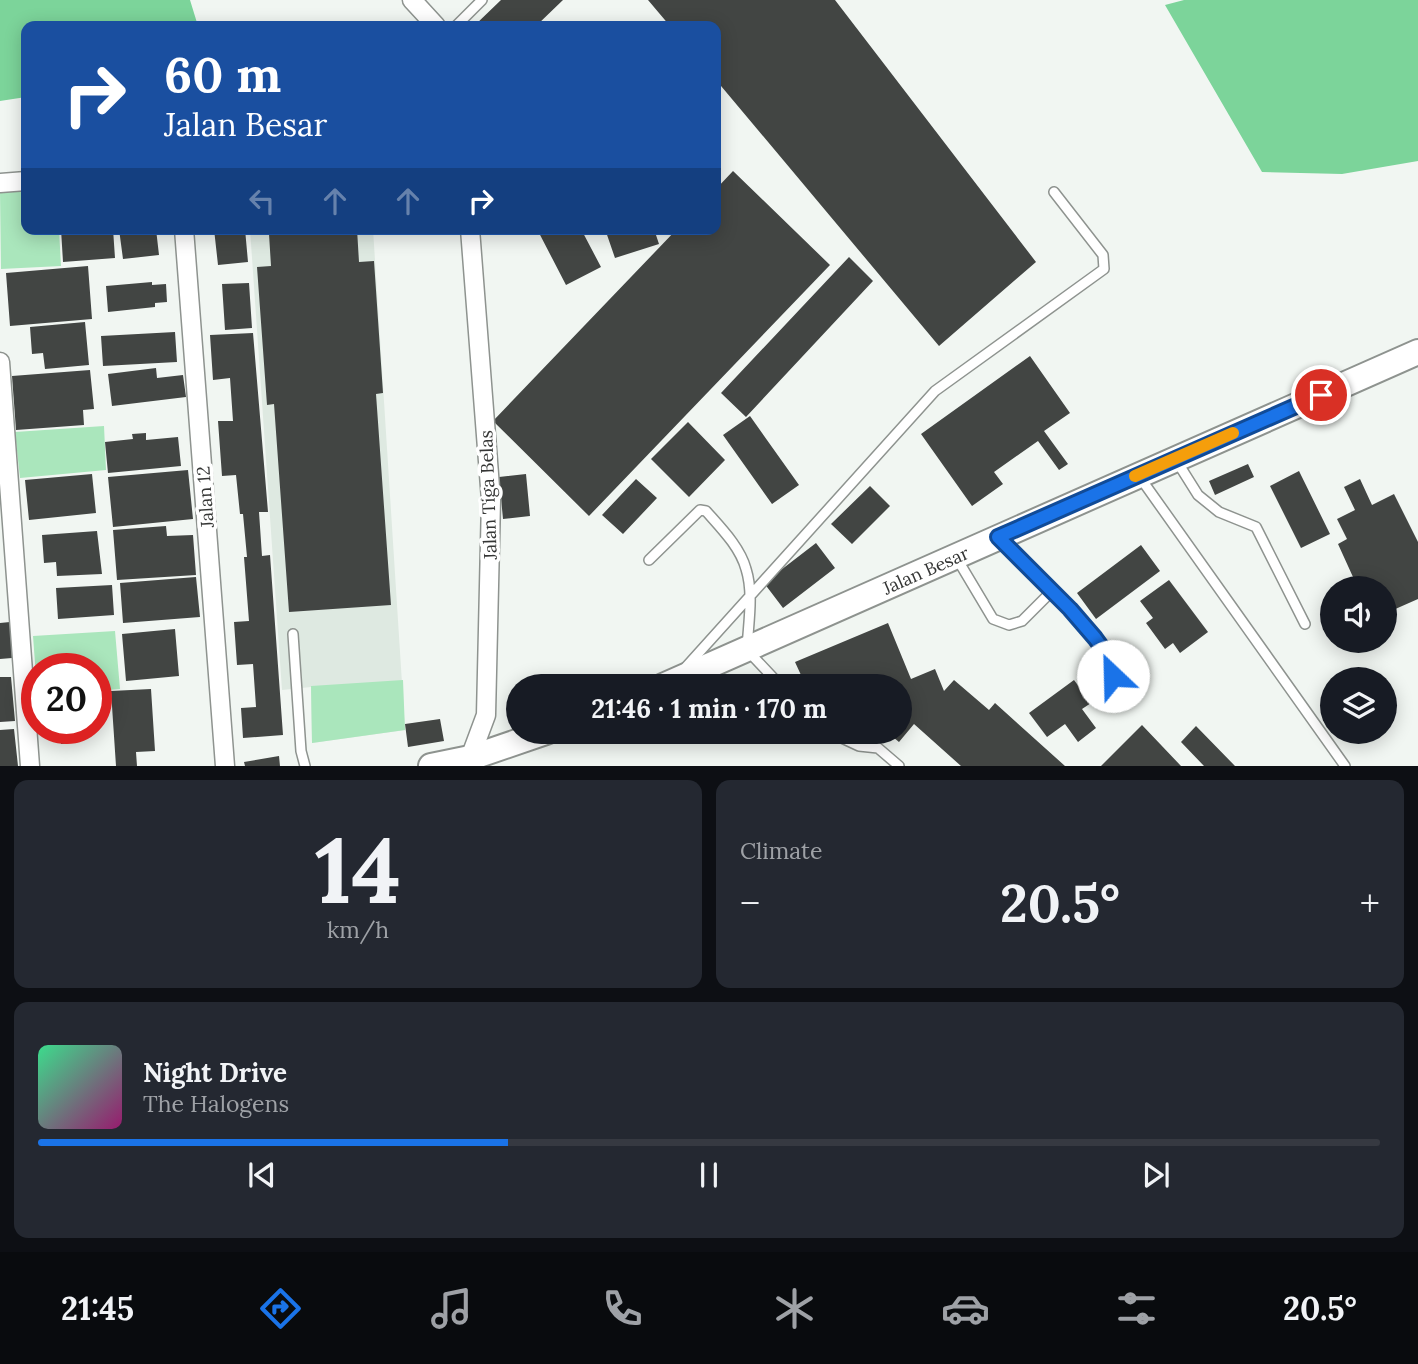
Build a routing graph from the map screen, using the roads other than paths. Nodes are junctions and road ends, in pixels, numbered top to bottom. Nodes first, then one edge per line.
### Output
1 (412, 0) edge
2 (482, 0) edge
3 (431, 21) edge
4 (461, 21) edge
5 (21, 181) edge
6 (0, 183) edge
7 (1054, 192) dead end
8 (184, 235) edge
9 (470, 235) edge
10 (1418, 352) edge
11 (0, 362) edge
12 (1175, 458) junction
13 (1138, 474) junction
14 (998, 537) junction
15 (956, 556) junction
16 (649, 561) dead end
17 (1052, 591) junction
18 (749, 597) junction
19 (1305, 624) dead end
20 (293, 634) dead end
21 (747, 650) junction
22 (677, 674) edge
23 (691, 674) edge
24 (770, 674) edge
25 (1116, 691) dead end
26 (516, 744) edge
27 (855, 744) edge
28 (471, 762) edge
29 (30, 765) edge
30 (225, 765) edge
31 (305, 765) edge
32 (431, 765) edge
33 (899, 765) edge
34 (1345, 765) edge

1 - 3 street
2 - 4 lane
5 - 6 street
7 - 18 lane
8 - 30 street, Jalan 12
9 - 28 street, Jalan Tiga Belas
10 - 12 main road, Jalan Besar
11 - 29 street
12 - 13 main road, Jalan Besar
12 - 19 lane
13 - 14 main road, Jalan Besar
13 - 34 lane
14 - 15 main road, Jalan Besar
14 - 17 lane
15 - 17 lane
15 - 21 main road, Jalan Besar
16 - 18 lane
17 - 25 lane
18 - 21 lane
18 - 22 lane
20 - 31 lane
21 - 23 main road, Jalan Besar
21 - 24 lane
26 - 28 main road
27 - 33 lane
28 - 32 main road

